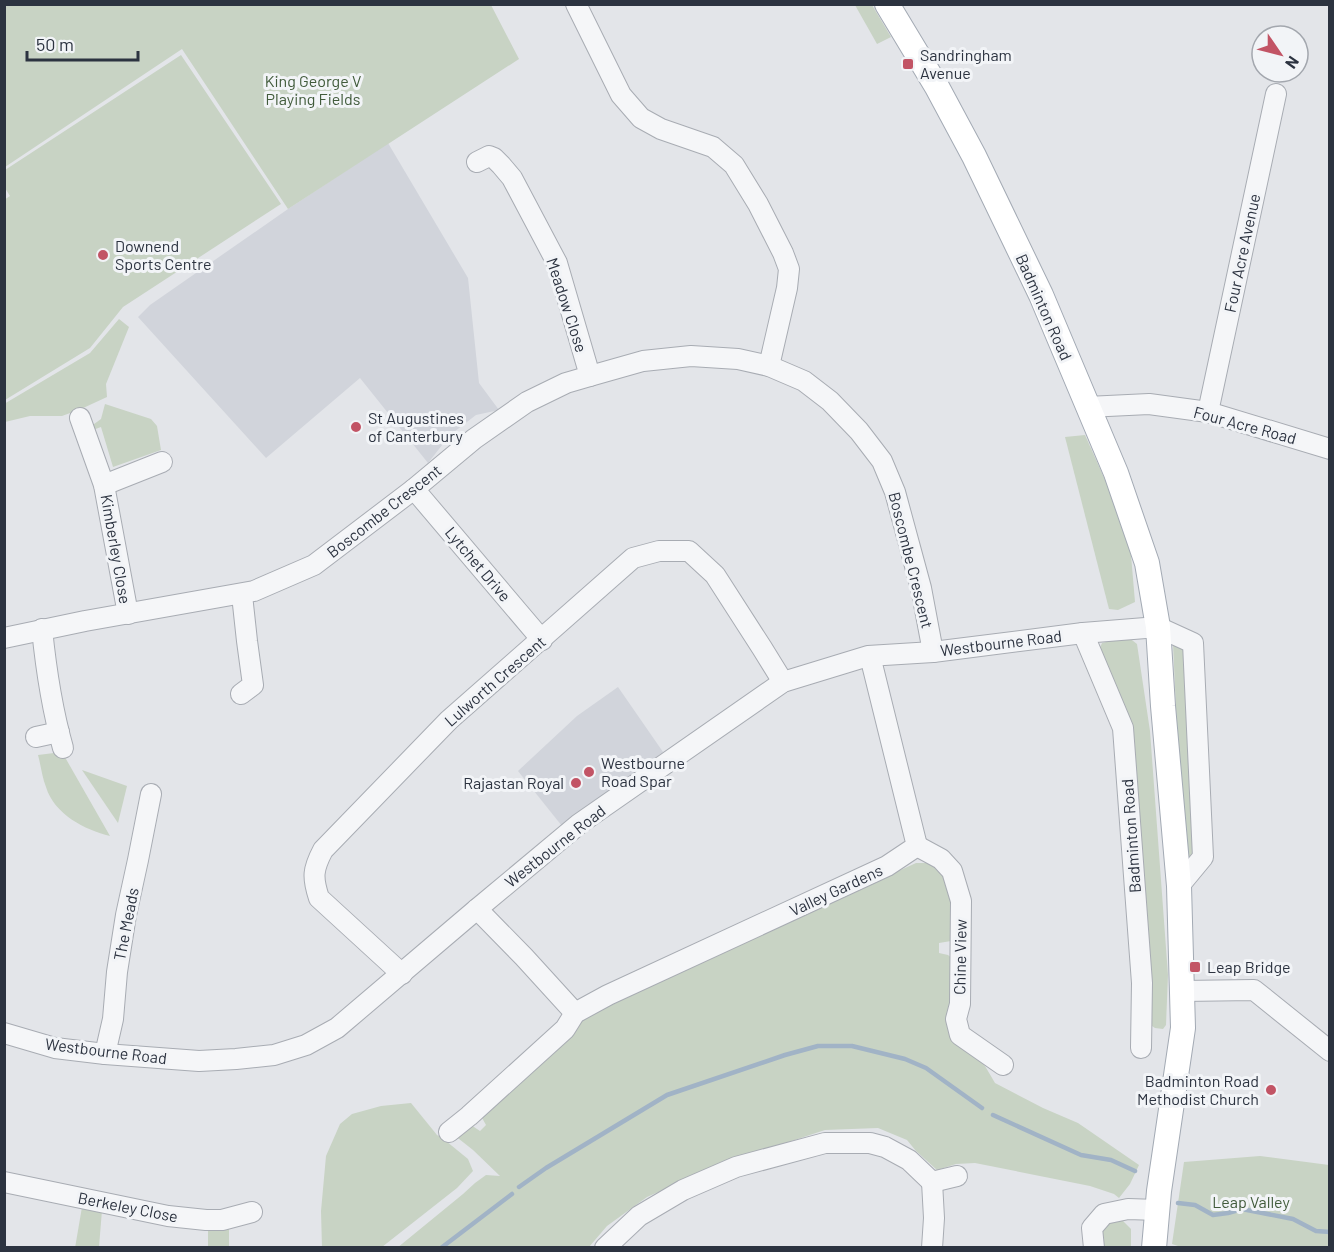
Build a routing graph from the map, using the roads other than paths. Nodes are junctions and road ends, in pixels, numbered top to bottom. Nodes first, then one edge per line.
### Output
1 (576, 4) edge
2 (887, 4) edge
3 (1276, 94) dead end
4 (477, 162) dead end
5 (769, 366) junction
6 (590, 376) junction
7 (1087, 407) junction
8 (1208, 412) junction
9 (80, 418) dead end
10 (1329, 449) edge
11 (162, 462) dead end
12 (104, 485) junction
13 (414, 489) junction
14 (242, 594) junction
15 (128, 614) junction
16 (1158, 627) junction
17 (42, 629) junction
18 (1083, 633) junction
19 (4, 638) edge
20 (542, 640) junction
21 (933, 652) junction
22 (870, 656) junction
23 (783, 682) junction
24 (241, 694) dead end
25 (36, 737) dead end
26 (151, 794) dead end
27 (917, 846) junction
28 (1179, 886) junction
29 (477, 909) junction
30 (402, 974) junction
31 (1182, 991) junction
32 (575, 1012) junction
33 (4, 1033) edge
34 (1141, 1048) dead end
35 (1329, 1051) edge
36 (105, 1054) junction
37 (1003, 1065) dead end
38 (449, 1132) dead end
39 (957, 1176) dead end
40 (4, 1182) edge
41 (932, 1182) junction
42 (1157, 1210) junction
43 (252, 1212) dead end
44 (605, 1248) edge
45 (932, 1248) edge
46 (1094, 1248) edge
47 (1154, 1248) edge

1 - 5 street
2 - 7 main road, Badminton Road
3 - 8 street, Four Acre Avenue
4 - 6 street, Meadow Close
5 - 6 street, Boscombe Crescent
5 - 21 street, Boscombe Crescent
6 - 13 street, Boscombe Crescent
7 - 8 street, Four Acre Road
7 - 16 main road, Badminton Road
8 - 10 street, Four Acre Road
9 - 12 street, Kimberley Close
11 - 12 street, Kimberley Close
12 - 15 street, Kimberley Close
13 - 14 street, Boscombe Crescent
13 - 20 street, Lytchet Drive
14 - 15 street, Boscombe Crescent
14 - 24 street
15 - 17 street, Boscombe Crescent
16 - 18 street, Westbourne Road
16 - 28 main road, Badminton Road
16 - 28 street
17 - 19 street, Boscombe Crescent
17 - 25 street
18 - 21 street, Westbourne Road
18 - 34 street, Badminton Road
20 - 23 street, Lulworth Crescent
20 - 30 street, Lulworth Crescent
21 - 22 street, Westbourne Road
22 - 23 street, Westbourne Road
22 - 27 street
23 - 29 street, Westbourne Road
26 - 36 street, The Meads
27 - 32 street, Valley Gardens
27 - 37 street, Chine View
28 - 31 main road, Badminton Road
29 - 30 street, Westbourne Road
29 - 32 street
30 - 36 street, Westbourne Road
31 - 35 street
31 - 42 main road, Badminton Road
32 - 38 street, Valley Gardens
33 - 36 street, Westbourne Road
39 - 41 street
40 - 43 street, Berkeley Close
41 - 44 street
41 - 45 street
42 - 46 street
42 - 47 main road, Badminton Road

